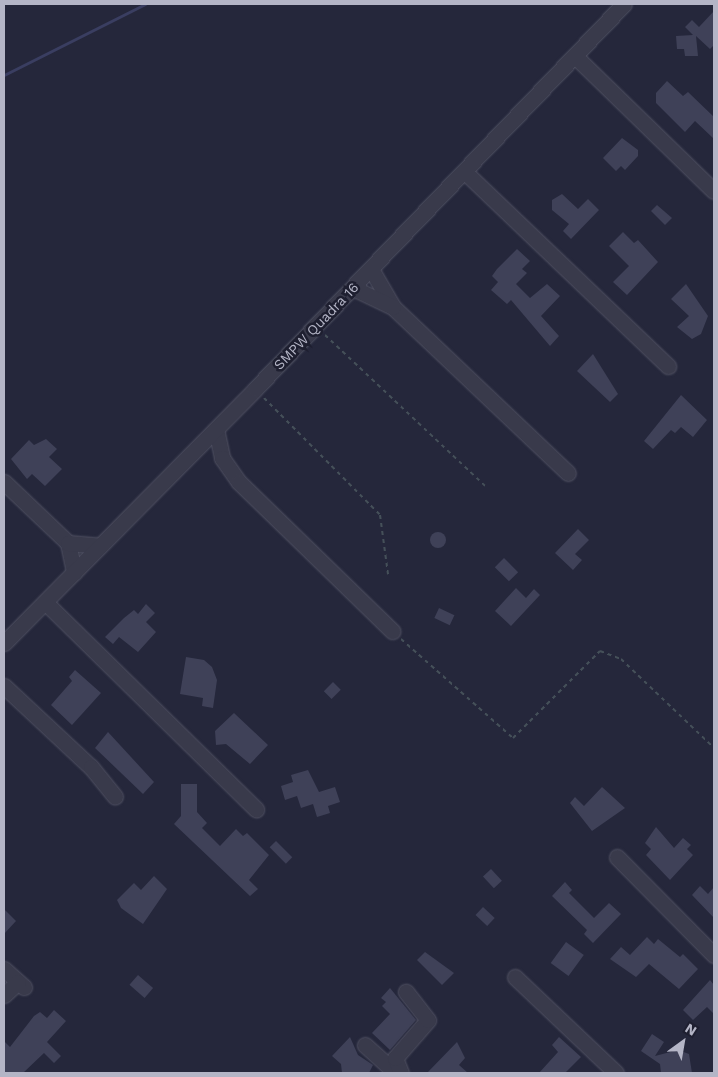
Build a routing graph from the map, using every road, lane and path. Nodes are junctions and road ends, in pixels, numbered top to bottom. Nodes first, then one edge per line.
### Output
1 (624, 4) edge
2 (576, 57) junction
3 (465, 172) junction
4 (714, 191) edge
5 (371, 269) junction
6 (352, 288) junction
7 (393, 308) junction
8 (316, 326) junction
9 (668, 366) dead end
10 (256, 389) junction
11 (216, 429) junction
12 (568, 474) dead end
13 (4, 482) edge
14 (485, 486) dead end
15 (68, 543) junction
16 (100, 546) junction
17 (74, 572) junction
18 (388, 574) dead end
19 (45, 602) junction
20 (392, 631) joint
21 (4, 643) edge
22 (4, 686) edge
23 (714, 748) edge
24 (115, 797) dead end
25 (256, 809) dead end
26 (617, 857) dead end
27 (714, 955) edge
28 (4, 969) edge
29 (515, 977) dead end
30 (406, 992) dead end
31 (4, 995) edge
32 (364, 1045) dead end
33 (396, 1073) edge
34 (401, 1073) edge
35 (616, 1073) edge

1 - 2 street, SMPW Quadra 16
2 - 3 street, SMPW Quadra 16
2 - 4 street
3 - 5 street, SMPW Quadra 16
3 - 9 street
5 - 6 street, SMPW Quadra 16
5 - 7 street
6 - 7 street
6 - 8 street, SMPW Quadra 16
7 - 12 street
8 - 10 street, SMPW Quadra 16
8 - 14 path
10 - 11 street, SMPW Quadra 16
10 - 18 path
11 - 16 street, SMPW Quadra 16
11 - 20 street
13 - 15 street
15 - 16 street
15 - 17 street
16 - 17 street, SMPW Quadra 16
17 - 19 street, SMPW Quadra 16
19 - 21 street, SMPW Quadra 16
19 - 25 street
20 - 23 path
22 - 24 street
26 - 27 street
28 - 31 street
29 - 35 street
30 - 34 street
32 - 33 street

